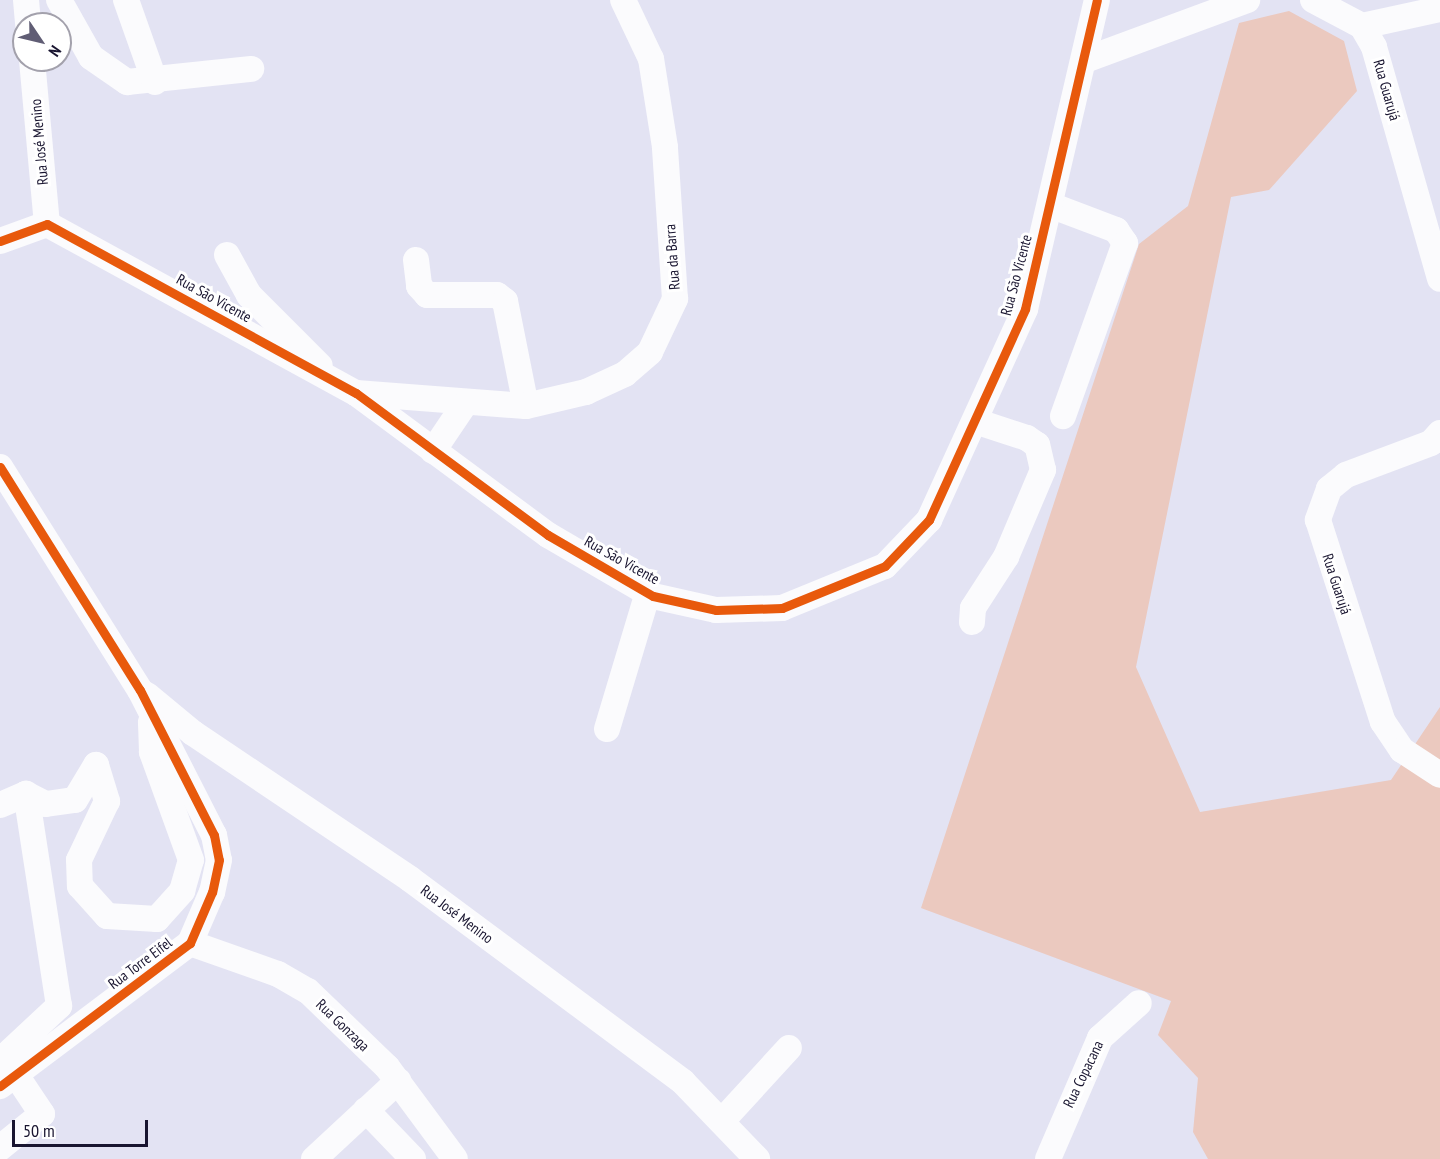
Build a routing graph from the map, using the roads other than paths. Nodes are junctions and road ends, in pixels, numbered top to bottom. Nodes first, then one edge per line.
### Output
1 (59, 0) edge
2 (126, 0) edge
3 (623, 0) edge
4 (1097, 0) edge
5 (1247, 0) edge
6 (1313, 0) edge
7 (1440, 9) edge
8 (1362, 26) junction
9 (1085, 60) junction
10 (251, 69) dead end
11 (33, 72) edge
12 (155, 82) junction
13 (1050, 205) junction
14 (47, 224) junction
15 (0, 241) edge
16 (227, 255) dead end
17 (416, 260) dead end
18 (1440, 279) edge
19 (329, 378) junction
20 (356, 393) junction
21 (464, 405) junction
22 (526, 406) junction
23 (1063, 416) dead end
24 (978, 422) junction
25 (1440, 433) edge
26 (433, 451) junction
27 (0, 467) edge
28 (648, 592) junction
29 (972, 622) dead end
30 (140, 690) junction
31 (153, 716) junction
32 (607, 729) dead end
33 (1440, 775) edge
34 (26, 794) junction
35 (0, 805) edge
36 (190, 943) junction
37 (1139, 1003) dead end
38 (789, 1048) dead end
39 (6, 1074) edge
40 (398, 1081) junction
41 (366, 1110) junction
42 (722, 1121) junction
43 (0, 1148) edge
44 (315, 1159) edge
45 (413, 1159) edge
46 (454, 1159) edge
47 (757, 1159) edge
48 (1048, 1159) edge

1 - 12 street
2 - 12 street
3 - 22 street, Rua da Barra
4 - 9 street, Rua São Vicente
5 - 9 street
6 - 8 street
7 - 8 street
8 - 18 street, Rua Guarujá
9 - 13 street, Rua São Vicente
10 - 12 street
11 - 14 street, Rua José Menino
13 - 23 street
13 - 24 street, Rua São Vicente
14 - 15 street
14 - 19 street, Rua São Vicente
16 - 19 street
17 - 22 street
19 - 20 street, Rua São Vicente
20 - 21 street, Rua da Barra
20 - 26 street, Rua São Vicente
21 - 22 street, Rua da Barra
21 - 26 street
24 - 28 street, Rua São Vicente
24 - 29 street
25 - 33 street, Rua Guarujá
26 - 28 street, Rua São Vicente
27 - 30 street
28 - 32 street
30 - 31 street, Rua Torre Eifel
30 - 42 street, Rua José Menino
31 - 34 street
31 - 36 street, Rua Torre Eifel
34 - 35 street
34 - 39 street
36 - 39 street, Rua Torre Eifel
36 - 40 street, Rua Gonzaga
37 - 48 street, Rua Copacana
38 - 42 street
39 - 43 street
40 - 41 street
40 - 46 street, Rua Gonzaga
41 - 44 street
41 - 45 street
42 - 47 street, Rua José Menino

